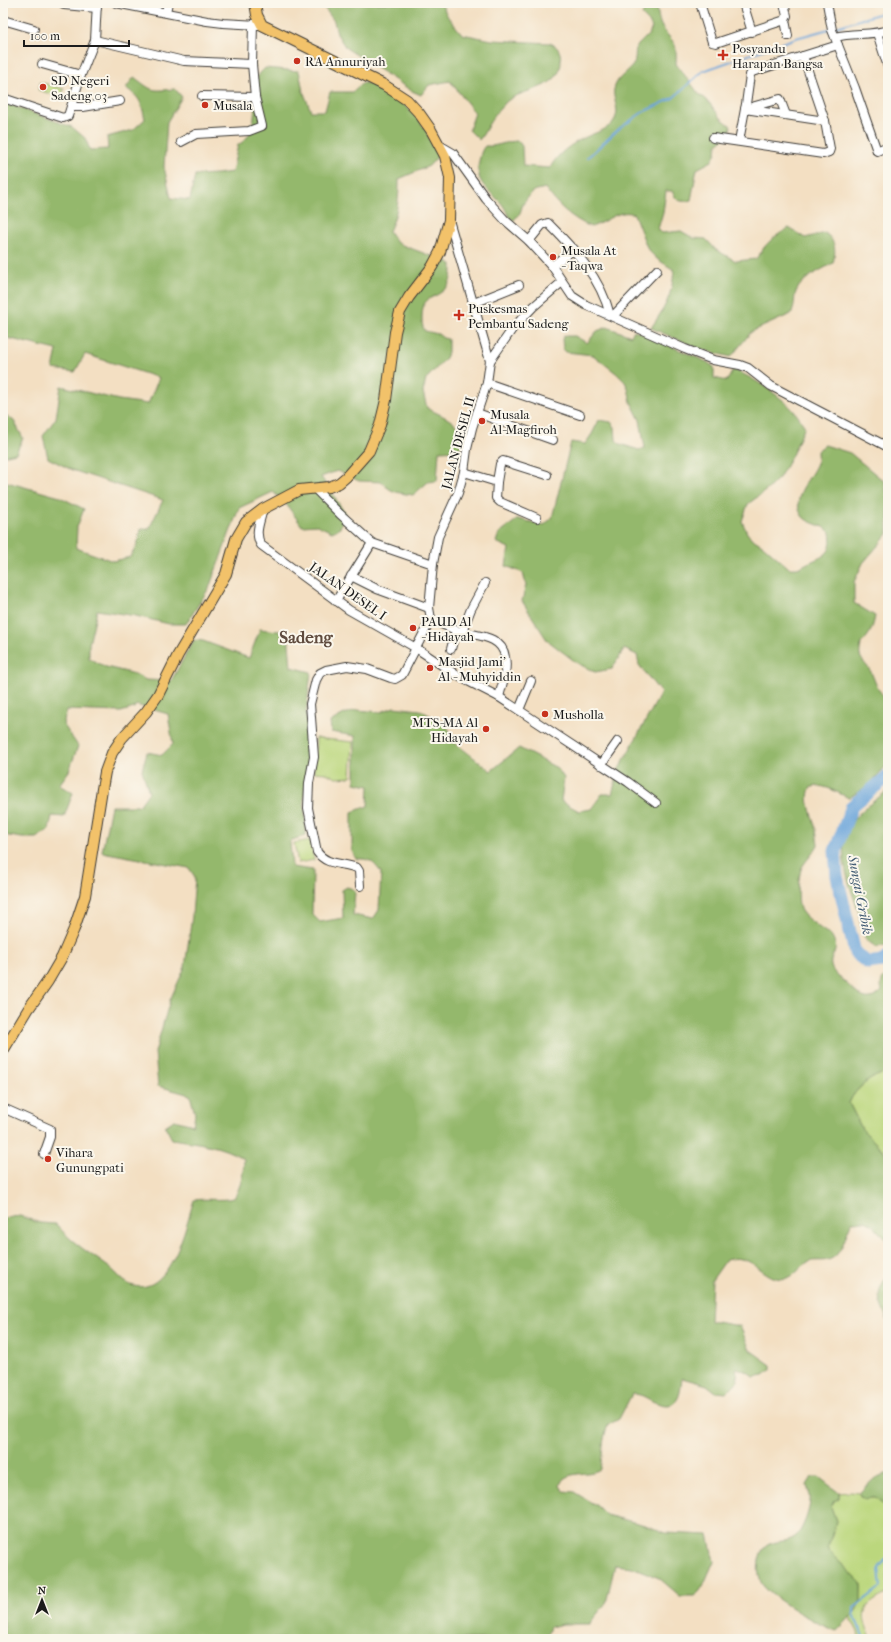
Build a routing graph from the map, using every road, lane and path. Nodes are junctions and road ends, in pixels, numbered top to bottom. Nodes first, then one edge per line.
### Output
1 (63, 3) edge
2 (116, 3) edge
3 (168, 3) edge
4 (255, 3) edge
5 (700, 3) edge
6 (743, 3) edge
7 (784, 3) edge
8 (827, 3) edge
9 (97, 5) edge
10 (166, 12) junction
11 (786, 18) junction
12 (3, 20) edge
13 (258, 25) junction
14 (34, 29) dead end
15 (888, 30) edge
16 (752, 32) junction
17 (877, 34) junction
18 (834, 35) junction
19 (788, 36) dead end
20 (95, 40) junction
21 (803, 56) junction
22 (42, 64) dead end
23 (252, 64) junction
24 (888, 67) edge
25 (80, 75) junction
26 (202, 96) dead end
27 (255, 97) junction
28 (3, 98) edge
29 (120, 101) dead end
30 (72, 107) junction
31 (745, 109) junction
32 (786, 115) junction
33 (825, 121) junction
34 (713, 138) dead end
35 (739, 141) junction
36 (181, 142) dead end
37 (441, 146) junction
38 (888, 146) edge
39 (449, 220) junction
40 (529, 241) junction
41 (574, 249) junction
42 (552, 266) junction
43 (657, 270) dead end
44 (562, 282) junction
45 (519, 285) dead end
46 (474, 303) junction
47 (612, 315) junction
48 (490, 361) junction
49 (488, 383) junction
50 (477, 413) junction
51 (580, 415) dead end
52 (553, 440) dead end
53 (888, 447) edge
54 (464, 472) junction
55 (547, 475) dead end
56 (497, 482) junction
57 (314, 489) junction
58 (263, 509) junction
59 (537, 518) dead end
60 (372, 543) junction
61 (433, 564) junction
62 (351, 576) junction
63 (486, 583) dead end
64 (336, 601) junction
65 (429, 608) junction
66 (430, 619) junction
67 (459, 631) junction
68 (416, 648) junction
69 (451, 649) dead end
70 (531, 681) dead end
71 (499, 697) junction
72 (519, 710) junction
73 (618, 741) dead end
74 (601, 765) junction
75 (656, 803) dead end
76 (360, 886) dead end
77 (3, 1051) edge
78 (3, 1108) edge
79 (44, 1154) dead end

1 - 9 street
2 - 10 street
3 - 10 street
4 - 13 main road
5 - 16 street
6 - 16 street
7 - 11 street
8 - 18 street
9 - 20 street
10 - 13 street
11 - 16 street
11 - 19 street
12 - 14 street
13 - 23 street
13 - 37 main road
15 - 17 street
17 - 18 street
17 - 24 street
18 - 21 street
18 - 38 street
20 - 23 street
20 - 25 street
21 - 31 street
21 - 33 street
22 - 25 street
23 - 27 street
25 - 30 street
26 - 27 street
27 - 36 street
28 - 30 street
29 - 30 street
31 - 32 street
31 - 32 street
31 - 35 street
32 - 33 street
33 - 35 street
34 - 35 street
37 - 39 main road
37 - 40 street
39 - 46 street, JALAN DESEL II
39 - 57 main road
40 - 41 street
40 - 42 street
41 - 42 street
41 - 47 street
42 - 44 street
43 - 47 street
44 - 47 street
44 - 48 street
45 - 46 street
46 - 48 street, JALAN DESEL II
47 - 53 street
48 - 49 street, JALAN DESEL II
49 - 50 street, JALAN DESEL II
49 - 51 street
50 - 52 street
50 - 54 street, JALAN DESEL II
54 - 56 street
54 - 61 street, JALAN DESEL II
55 - 56 street
56 - 59 street
57 - 58 main road
57 - 60 street
58 - 64 street, JALAN DESEL I
58 - 77 main road
60 - 61 street
60 - 62 street
61 - 65 street, JALAN DESEL II
62 - 64 street
62 - 65 street
63 - 67 street
64 - 68 street, JALAN DESEL I
65 - 66 street, JALAN DESEL II
66 - 67 street
66 - 68 street
67 - 69 street
67 - 71 street
68 - 71 street, JALAN DESEL I
68 - 76 street
70 - 72 street
71 - 72 street, JALAN DESEL I
72 - 74 street, JALAN DESEL I
73 - 74 street
74 - 75 street, JALAN DESEL I
78 - 79 street

